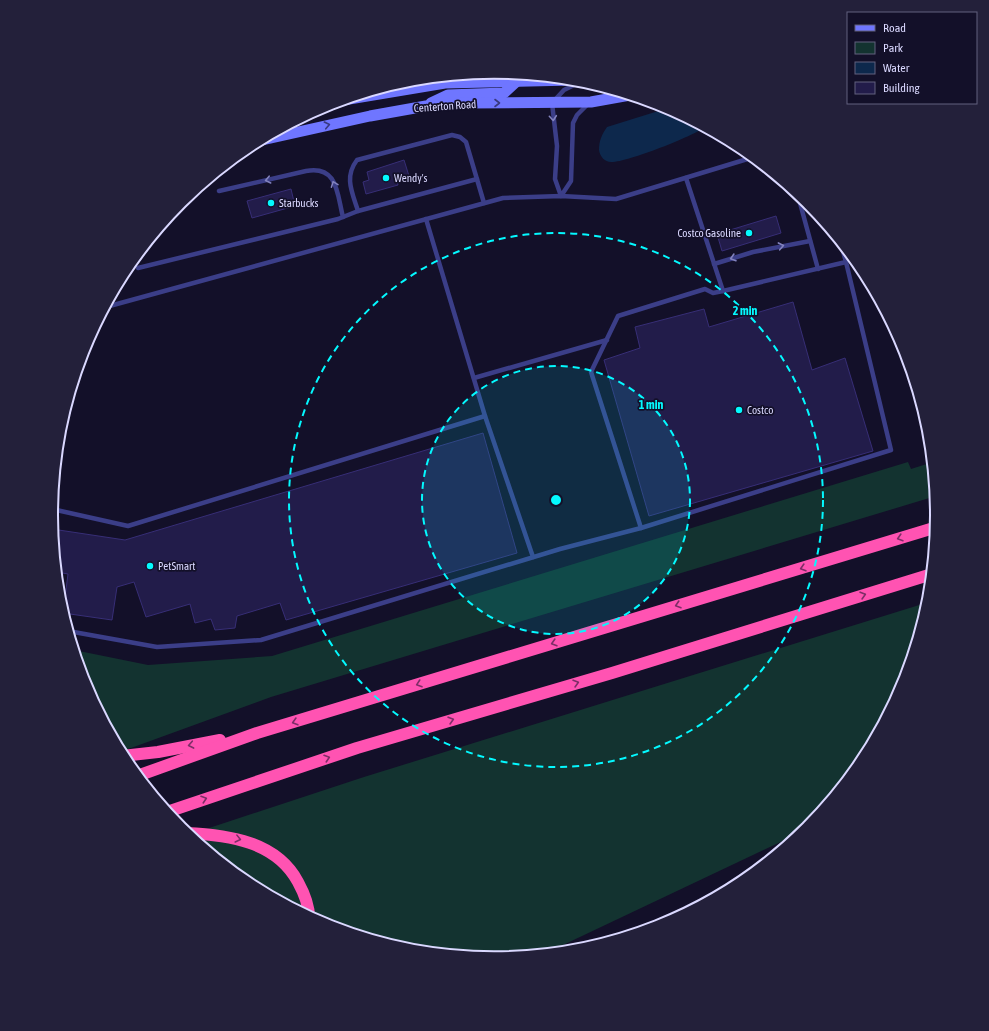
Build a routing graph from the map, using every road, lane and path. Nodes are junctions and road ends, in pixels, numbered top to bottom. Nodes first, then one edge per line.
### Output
1 (500, 79) edge
2 (515, 80) edge
3 (572, 86) edge
4 (388, 92) edge
5 (618, 97) edge
6 (591, 102) junction
7 (552, 103) junction
8 (426, 106) junction
9 (276, 137) edge
10 (746, 159) edge
11 (686, 178) junction
12 (477, 179) junction
13 (219, 191) dead end
14 (561, 196) junction
15 (484, 203) junction
16 (799, 203) edge
17 (358, 211) junction
18 (343, 217) junction
19 (426, 220) junction
20 (810, 241) junction
21 (844, 254) edge
22 (846, 262) junction
23 (714, 264) junction
24 (138, 268) dead end
25 (818, 269) junction
26 (723, 291) junction
27 (112, 305) edge
28 (607, 340) junction
29 (474, 378) junction
30 (485, 416) junction
31 (58, 510) edge
32 (641, 528) junction
33 (931, 529) edge
34 (533, 558) junction
35 (926, 576) edge
36 (74, 632) edge
37 (257, 733) junction
38 (130, 755) edge
39 (143, 774) edge
40 (173, 810) edge
41 (196, 833) edge
42 (308, 910) edge

1 - 4 main road, Centerton Road
2 - 8 main road
3 - 7 lane
5 - 6 main road, Centerton Road
6 - 7 main road, Centerton Road
6 - 14 lane
8 -> 7 main road, Centerton Road
7 -> 14 lane
9 -> 8 main road, Centerton Road
10 - 11 lane
11 - 14 lane
11 - 23 lane
12 - 15 lane
12 - 17 lane
12 - 17 lane
18 -> 13 lane
14 - 15 lane
15 - 19 lane
16 - 20 lane
17 - 18 lane
18 - 24 lane
19 - 27 lane
19 - 29 lane
20 - 23 lane
20 - 25 lane
21 - 22 lane
22 - 25 lane
22 - 32 lane
23 - 26 lane
25 - 26 lane
26 - 28 lane
28 - 29 lane
28 - 32 lane
29 - 30 lane
30 - 31 lane
30 - 34 lane
32 - 34 lane
33 -> 37 highway
34 - 36 lane
40 -> 35 highway
37 -> 38 highway
37 - 39 highway
41 -> 42 highway

